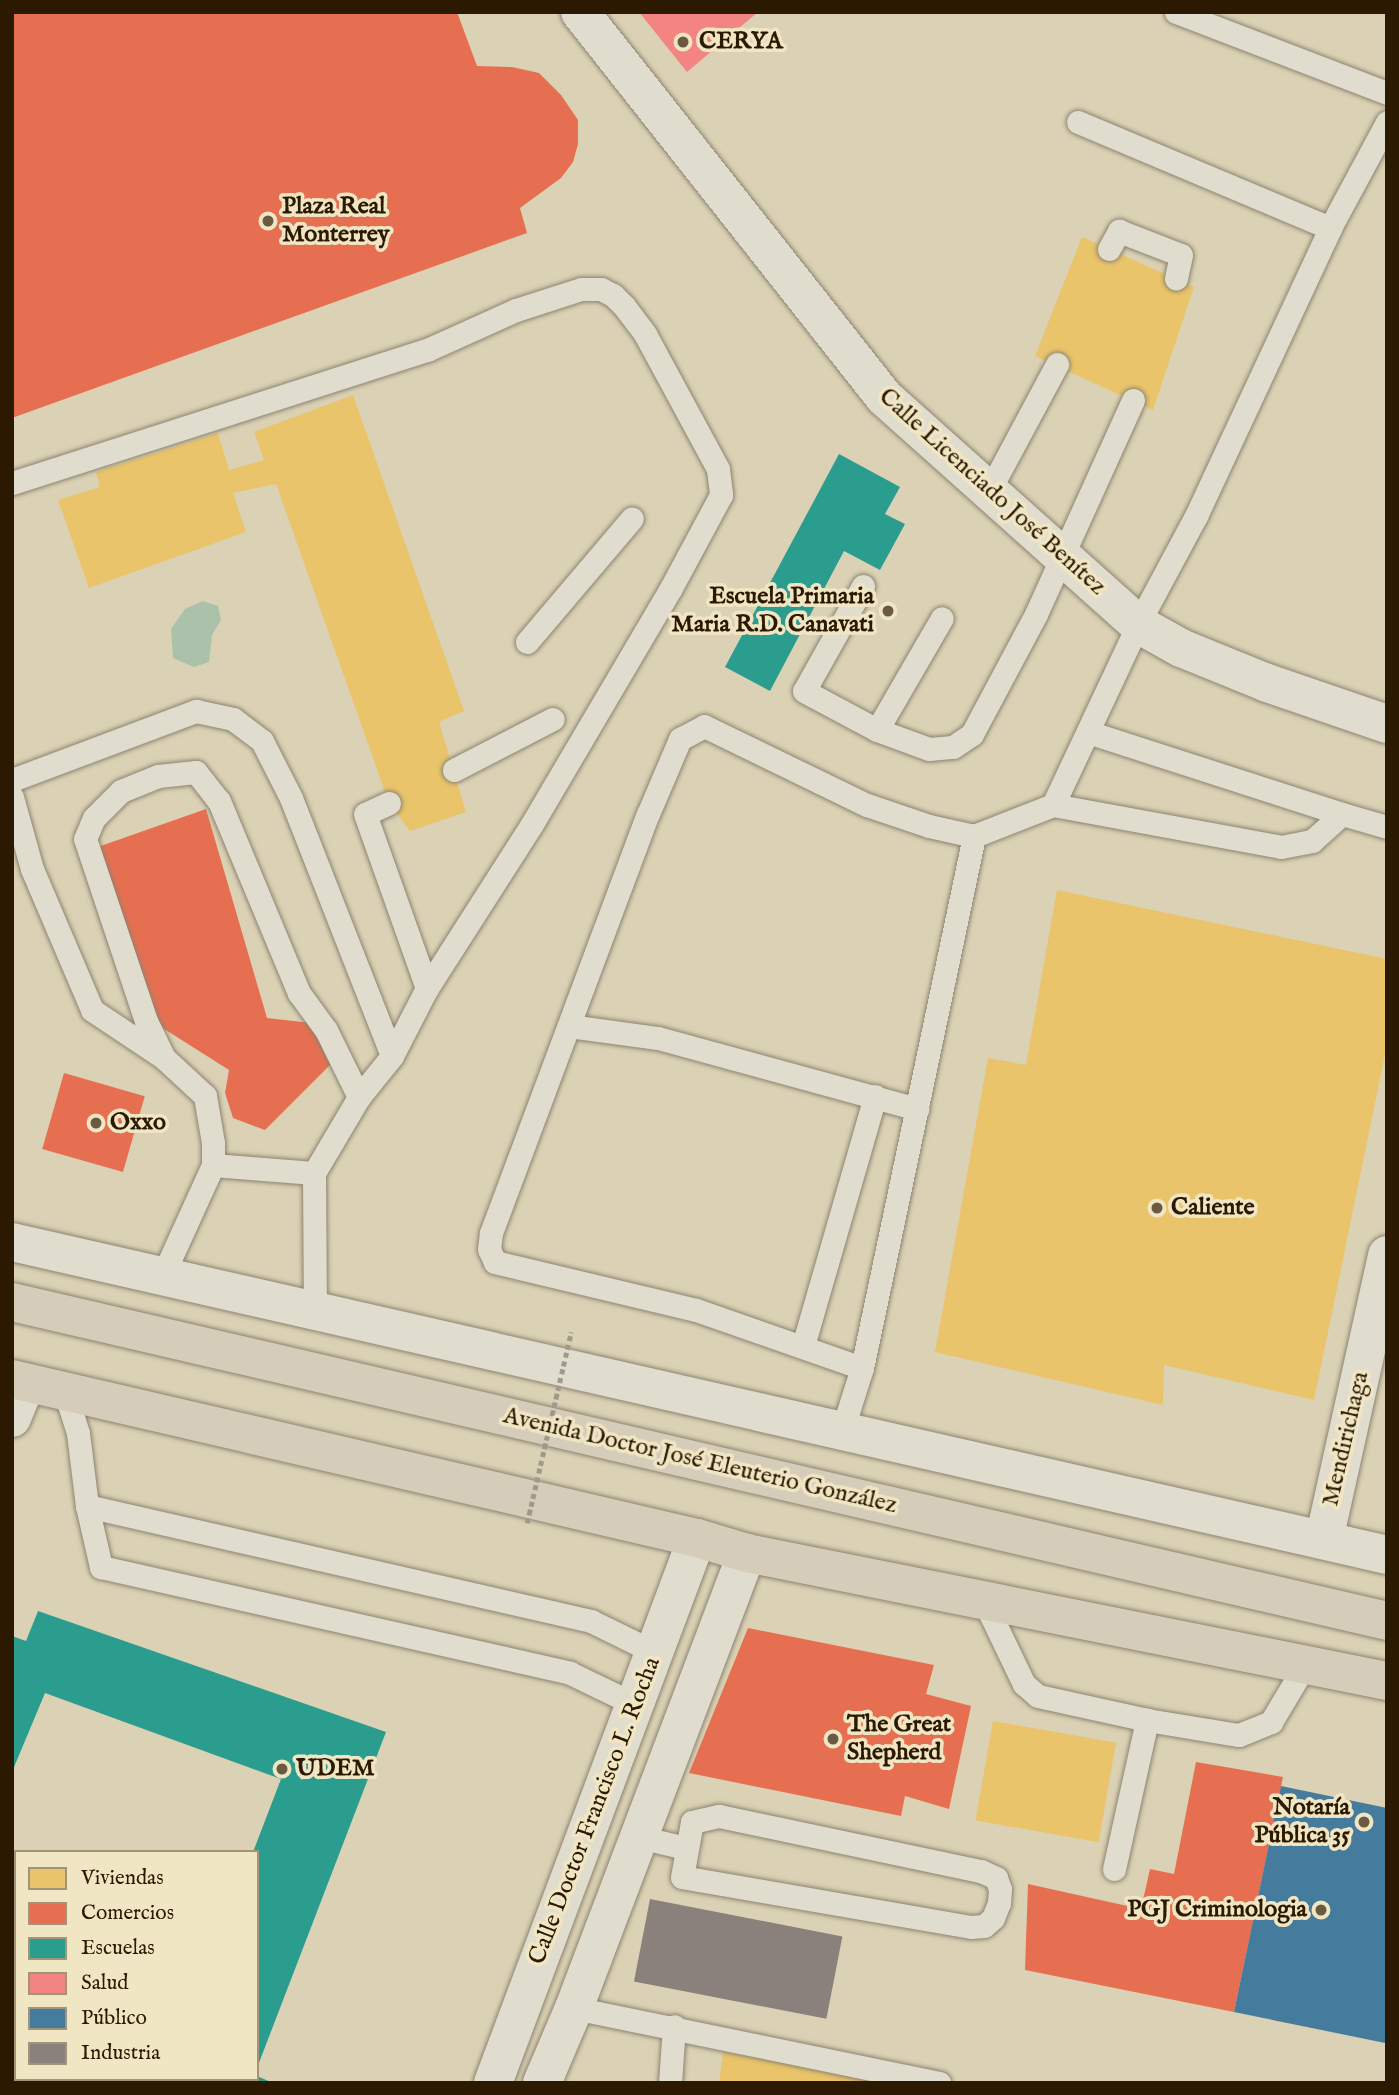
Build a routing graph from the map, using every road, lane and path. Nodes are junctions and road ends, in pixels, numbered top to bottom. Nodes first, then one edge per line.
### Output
1 (580, 12) edge
2 (1176, 12) edge
3 (1387, 93) edge
4 (1079, 122) dead end
5 (1387, 122) edge
6 (1330, 228) junction
7 (1109, 249) dead end
8 (1176, 278) dead end
9 (1057, 364) dead end
10 (1133, 400) dead end
11 (12, 482) edge
12 (989, 491) junction
13 (632, 518) dead end
14 (1062, 556) junction
15 (863, 586) dead end
16 (942, 618) dead end
17 (1138, 624) junction
18 (527, 642) dead end
19 (553, 719) dead end
20 (1387, 724) edge
21 (877, 730) junction
22 (1088, 732) junction
23 (454, 770) dead end
24 (12, 780) edge
25 (12, 797) edge
26 (388, 803) dead end
27 (1053, 806) junction
28 (1342, 814) junction
29 (1387, 827) edge
30 (974, 836) junction
31 (427, 988) junction
32 (569, 1026) junction
33 (393, 1056) junction
34 (164, 1058) junction
35 (875, 1096) junction
36 (359, 1097) junction
37 (917, 1109) junction
38 (213, 1165) junction
39 (314, 1173) junction
40 (12, 1242) edge
41 (1387, 1255) edge
42 (162, 1277) junction
43 (12, 1303) edge
44 (315, 1310) junction
45 (571, 1332) dead end
46 (803, 1346) junction
47 (862, 1368) junction
48 (65, 1392) junction
49 (17, 1393) edge
50 (842, 1431) junction
51 (87, 1506) junction
52 (527, 1522) dead end
53 (697, 1538) junction
54 (1324, 1540) junction
55 (747, 1553) junction
56 (1387, 1555) edge
57 (984, 1601) junction
58 (1387, 1621) edge
59 (654, 1652) junction
60 (1305, 1665) junction
61 (1387, 1681) edge
62 (634, 1704) junction
63 (1147, 1720) junction
64 (639, 1837) junction
65 (687, 1848) junction
66 (1114, 1869) dead end
67 (574, 2008) junction
68 (674, 2026) junction
69 (493, 2083) edge
70 (542, 2083) edge
71 (670, 2083) edge
72 (939, 2083) edge

1 - 12 street, Calle Licenciado José Benítez
2 - 3 lane
4 - 6 lane
5 - 6 lane
6 - 17 lane
7 - 8 lane
9 - 12 lane
10 - 14 lane
11 - 31 lane
12 - 14 street, Calle Licenciado José Benítez
13 - 18 lane
14 - 17 street, Calle Licenciado José Benítez
14 - 21 lane
15 - 21 lane
16 - 21 lane
17 - 20 street, Calle Licenciado José Benítez
17 - 22 lane
19 - 23 lane
22 - 27 lane
22 - 28 lane
24 - 33 lane
25 - 34 lane
26 - 31 lane
27 - 28 lane
27 - 30 lane
28 - 29 lane
30 - 32 lane
30 - 37 lane
31 - 33 lane
32 - 35 lane
32 - 46 lane
33 - 36 lane
34 - 36 lane
34 - 38 lane
35 - 37 lane
35 - 46 lane
36 - 39 lane
37 - 47 lane
38 - 39 lane
38 - 42 lane
39 - 44 lane
40 - 42 street
41 - 54 street, Mendirichaga
42 - 44 street
43 - 58 highway, Avenida Doctor José Eleuterio González
44 - 50 street
45 - 52 path, bridge
46 - 47 lane
47 - 50 lane
48 - 49 highway
48 - 51 lane
48 - 53 highway
50 - 54 street
51 - 59 lane
51 - 62 lane
53 - 55 highway
53 - 59 street, Calle Doctor Francisco L. Rocha
54 - 56 street
55 - 57 highway
55 - 64 street, Calle Doctor Francisco L. Rocha
57 - 60 highway
57 - 63 lane
59 - 62 street, Calle Doctor Francisco L. Rocha
60 - 61 highway
60 - 63 lane
62 - 69 street, Calle Doctor Francisco L. Rocha
63 - 66 lane
64 - 65 lane
64 - 67 street, Calle Doctor Francisco L. Rocha
65 - 65 lane
67 - 68 lane
67 - 70 street, Calle Doctor Francisco L. Rocha
68 - 71 lane
68 - 72 lane

